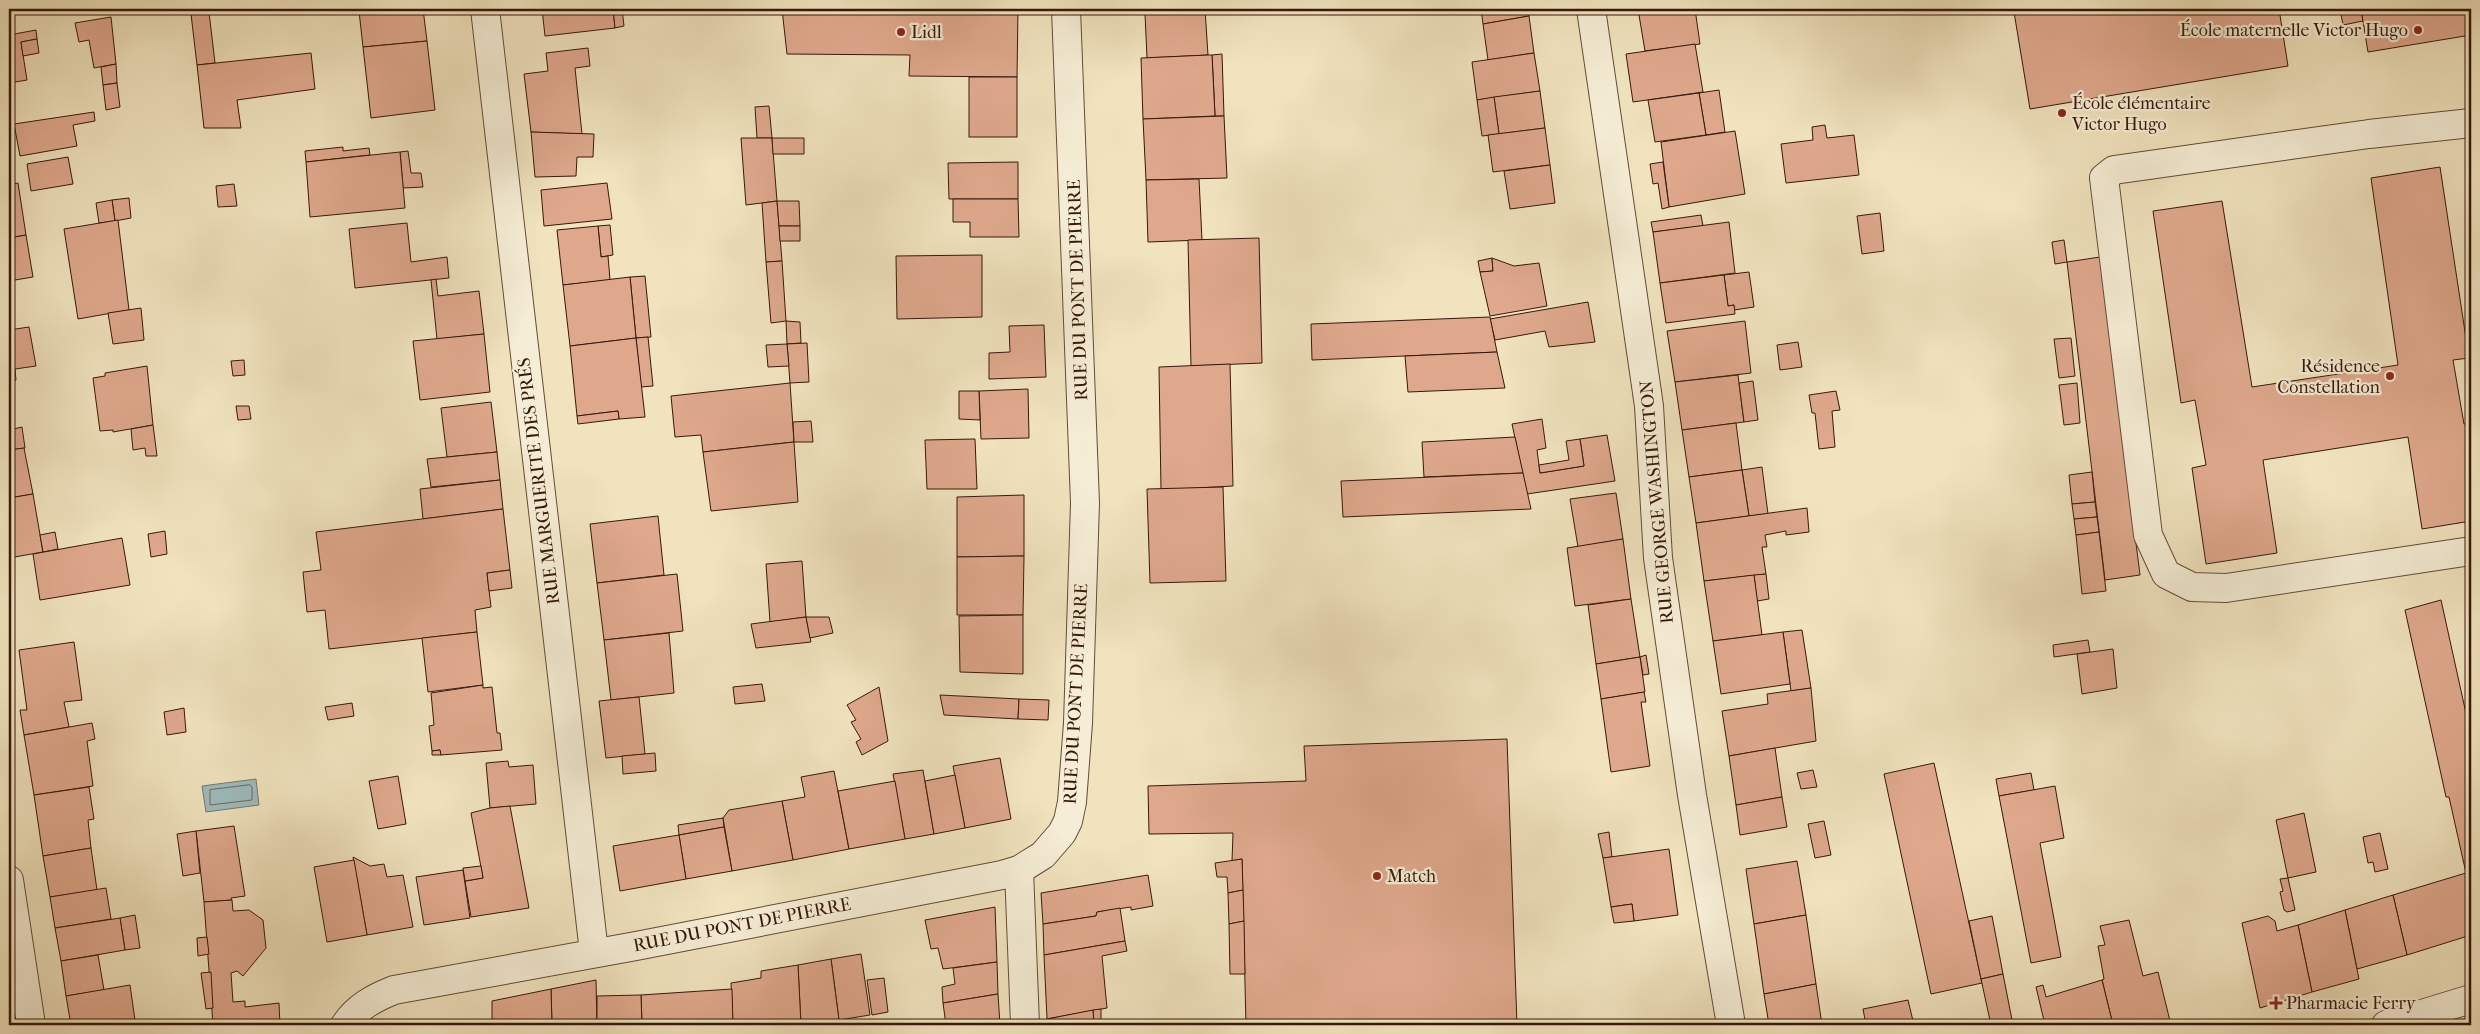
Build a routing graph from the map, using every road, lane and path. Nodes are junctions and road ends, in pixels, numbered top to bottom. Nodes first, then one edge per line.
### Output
1 (484, 9) edge
2 (1066, 9) edge
3 (1591, 9) edge
4 (2471, 123) edge
5 (2471, 551) edge
6 (1019, 870) junction
7 (9, 880) edge
8 (594, 952) junction
9 (2471, 1000) edge
10 (31, 1025) edge
11 (345, 1025) edge
12 (1025, 1025) edge
13 (1731, 1025) edge
14 (2386, 1025) edge

1 - 8 street, RUE MARGUERITE DES PRÉS
2 - 6 street, RUE DU PONT DE PIERRE
3 - 13 street, RUE GEORGE WASHINGTON
4 - 5 street
6 - 8 street, RUE DU PONT DE PIERRE
6 - 12 street
7 - 10 street
8 - 11 street, RUE DU PONT DE PIERRE
9 - 14 street

